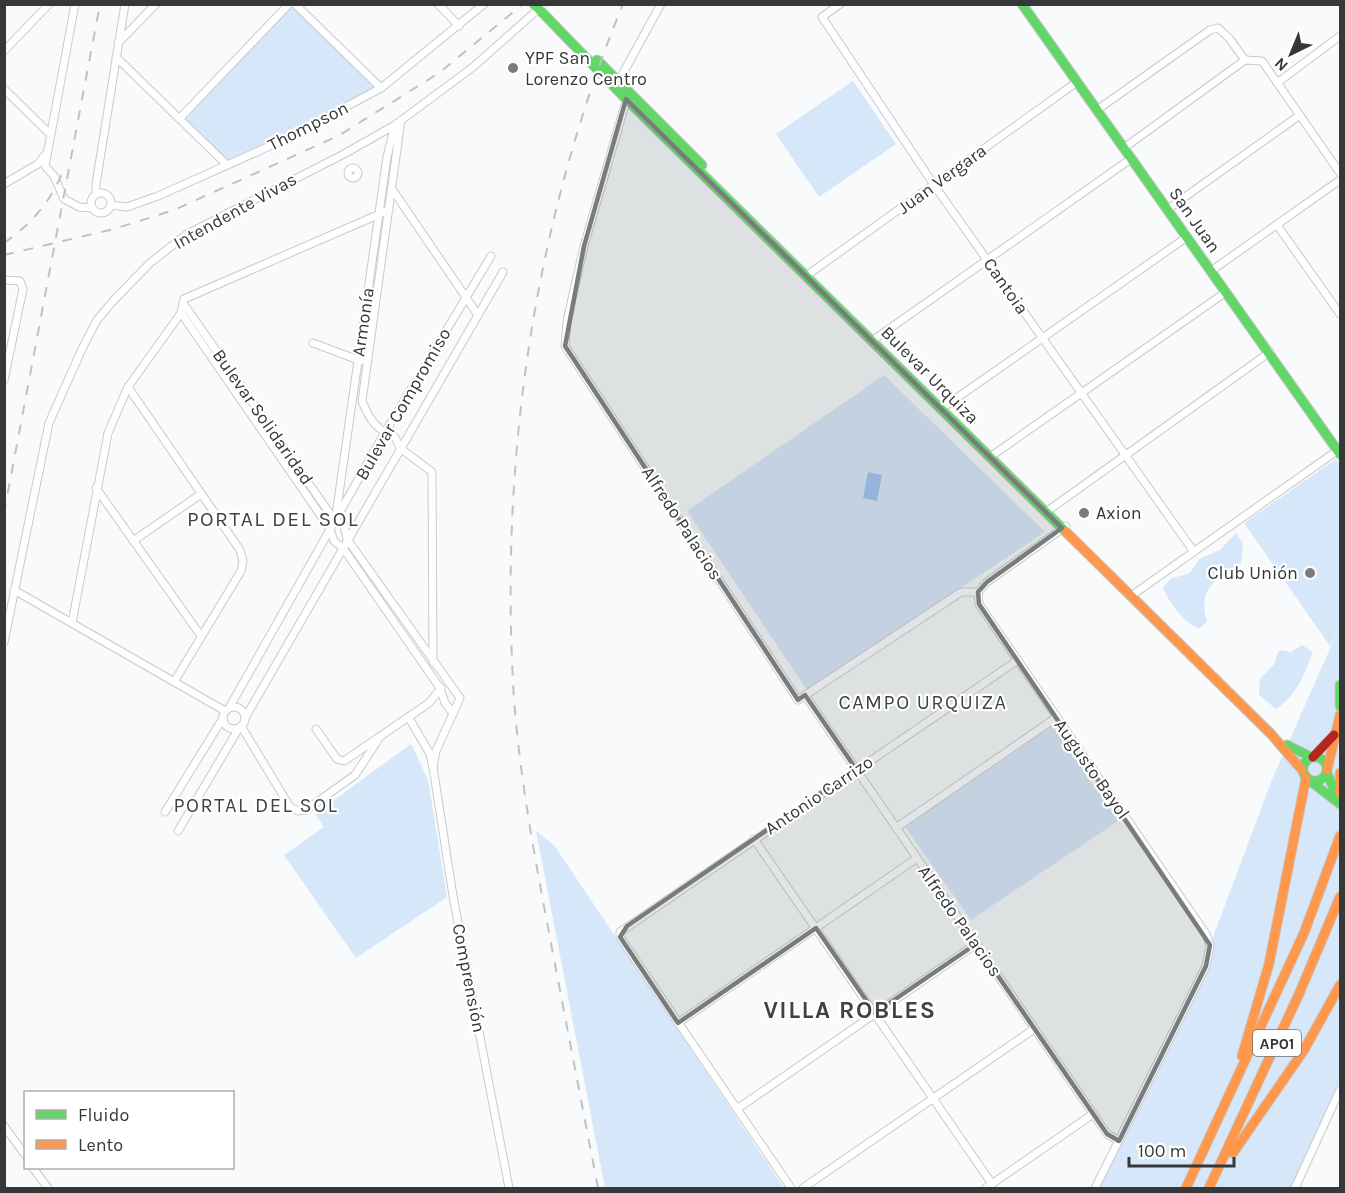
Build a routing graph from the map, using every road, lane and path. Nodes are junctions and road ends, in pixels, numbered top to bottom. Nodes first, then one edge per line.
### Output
1 (49, 4) edge
2 (125, 4) edge
3 (156, 4) edge
4 (289, 4) edge
5 (294, 4) edge
6 (438, 4) edge
7 (484, 4) edge
8 (661, 4) edge
9 (840, 4) edge
10 (1022, 4) edge
11 (73, 6) edge
12 (539, 6) edge
13 (459, 26) junction
14 (1341, 36) edge
15 (118, 43) junction
16 (4, 51) edge
17 (116, 57) junction
18 (1245, 60) junction
19 (1077, 81) junction
20 (1277, 82) junction
21 (617, 85) junction
22 (381, 88) junction
23 (4, 89) edge
24 (628, 96) junction
25 (1098, 110) junction
26 (1300, 115) junction
27 (181, 117) junction
28 (398, 122) junction
29 (49, 133) junction
30 (1124, 148) junction
31 (344, 154) junction
32 (45, 155) junction
33 (1132, 159) junction
34 (227, 165) junction
35 (352, 168) dead end
36 (1341, 173) edge
37 (1341, 180) edge
38 (4, 183) edge
39 (934, 184) junction
40 (393, 189) junction
41 (96, 194) junction
42 (111, 205) junction
43 (92, 208) junction
44 (1168, 209) junction
45 (389, 210) junction
46 (379, 213) junction
47 (1277, 225) junction
48 (1187, 237) junction
49 (490, 256) dead end
50 (987, 260) junction
51 (1211, 271) junction
52 (503, 272) dead end
53 (808, 274) junction
54 (4, 280) edge
55 (1226, 292) junction
56 (466, 297) junction
57 (183, 303) junction
58 (181, 313) junction
59 (1341, 314) edge
60 (478, 315) junction
61 (1042, 338) junction
62 (874, 339) junction
63 (313, 343) dead end
64 (1270, 352) junction
65 (358, 360) junction
66 (368, 364) junction
67 (4, 380) edge
68 (128, 387) junction
69 (1082, 393) junction
70 (943, 407) junction
71 (384, 434) junction
72 (400, 448) junction
73 (1339, 452) edge
74 (1125, 455) junction
75 (992, 456) junction
76 (96, 488) junction
77 (201, 494) junction
78 (1048, 511) junction
79 (335, 521) junction
80 (1064, 527) junction
81 (330, 529) junction
82 (347, 539) junction
83 (133, 541) junction
84 (343, 548) junction
85 (1194, 552) junction
86 (14, 590) junction
87 (978, 592) junction
88 (1133, 595) junction
89 (72, 623) junction
90 (201, 636) junction
91 (4, 642) edge
92 (1018, 660) junction
93 (433, 662) junction
94 (443, 676) junction
95 (174, 682) junction
96 (1341, 685) edge
97 (440, 688) junction
98 (801, 697) junction
99 (1341, 706) edge
100 (226, 713) junction
101 (453, 713) junction
102 (1341, 716) edge
103 (1057, 717) junction
104 (245, 718) junction
105 (409, 718) junction
106 (240, 727) junction
107 (316, 729) dead end
108 (1336, 732) junction
109 (378, 740) junction
110 (1312, 757) junction
111 (433, 767) junction
112 (856, 769) junction
113 (1327, 772) junction
114 (1341, 772) edge
115 (1306, 776) junction
116 (1341, 793) edge
117 (1341, 804) edge
118 (165, 812) dead end
119 (896, 828) junction
120 (178, 831) dead end
121 (1341, 836) edge
122 (754, 839) junction
123 (917, 858) junction
124 (1341, 897) edge
125 (816, 928) junction
126 (976, 944) junction
127 (1341, 985) edge
128 (874, 1013) junction
129 (678, 1023) junction
130 (1034, 1029) junction
131 (1340, 1093) edge
132 (933, 1099) junction
133 (1226, 1106) junction
134 (737, 1109) junction
135 (1093, 1114) junction
136 (4, 1126) edge
137 (1119, 1142) junction
138 (24, 1153) edge
139 (34, 1169) edge
140 (989, 1186) edge
141 (48, 1188) edge
142 (509, 1188) edge
143 (791, 1188) edge
144 (803, 1188) edge
145 (1095, 1188) edge
146 (1186, 1188) edge
147 (1210, 1188) edge
148 (1295, 1188) edge

1 - 16 street
2 - 15 street
3 - 15 street
4 - 27 street
5 - 22 street
6 - 13 street
7 - 13 street, Thompson
8 - 21 street
9 - 39 street, Cantoia
10 - 19 main road, San Juan
11 - 29 street
12 - 21 main road, Bulevar Urquiza
12 - 28 street, Intendente Vivas
13 - 22 street, Thompson
14 - 20 street
15 - 17 street
17 - 27 street
17 - 41 street
18 - 20 street
18 - 25 street
18 - 30 street
19 - 25 main road, San Juan
19 - 39 street, Juan Vergara
20 - 26 street
21 - 24 main road, Bulevar Urquiza
22 - 34 street, Thompson
23 - 29 street
24 - 53 main road, Bulevar Urquiza
24 - 98 street, Alfredo Palacios
25 - 30 main road, San Juan
26 - 36 street
26 - 44 street
27 - 34 street
28 - 31 street, Intendente Vivas
28 - 40 street, Armonía
28 - 46 street, Armonía
29 - 32 street
30 - 33 main road, San Juan
31 - 35 street
31 - 86 street, Intendente Vivas
32 - 38 street
32 - 43 street
33 - 44 main road, San Juan
33 - 50 street
34 - 42 street, Thompson
37 - 47 street
39 - 50 street, Cantoia
39 - 53 street, Juan Vergara
40 - 45 street, Armonía
40 - 56 street
41 - 42 street
41 - 43 street
42 - 43 street
44 - 48 main road, San Juan
45 - 46 street
45 - 66 street, Armonía
46 - 57 street
46 - 65 street, Armonía
47 - 51 street
47 - 59 street
48 - 51 main road, San Juan
48 - 61 street
49 - 56 street, Bulevar Compromiso
50 - 61 street, Cantoia
50 - 62 street
51 - 55 main road, San Juan
52 - 60 street, Bulevar Compromiso
53 - 62 main road, Bulevar Urquiza
54 - 67 street
55 - 64 main road, San Juan
55 - 69 street
56 - 60 street
56 - 71 street, Bulevar Compromiso
57 - 58 street
57 - 79 street, Bulevar Solidaridad
58 - 68 street
58 - 81 street, Bulevar Solidaridad
60 - 72 street, Bulevar Compromiso
61 - 69 street, Cantoia
61 - 70 street
62 - 70 main road, Bulevar Urquiza
63 - 65 street
64 - 73 main road, San Juan
64 - 74 street
65 - 66 street
65 - 79 street, Armonía
66 - 71 street, Armonía
68 - 76 street
68 - 77 street
69 - 74 street, Cantoia
69 - 75 street
70 - 75 main road, Bulevar Urquiza
71 - 72 street
71 - 79 street, Bulevar Compromiso
72 - 82 street, Bulevar Compromiso
72 - 93 street
73 - 85 street
74 - 78 street
74 - 85 street, Cantoia
75 - 78 main road, Bulevar Urquiza
76 - 83 street
76 - 89 street
77 - 83 street
77 - 90 street
78 - 80 main road, Bulevar Urquiza
79 - 81 street, Bulevar Compromiso
79 - 82 street, Bulevar Solidaridad
80 - 87 street
80 - 88 main road, Bulevar Urquiza
81 - 84 street, Bulevar Solidaridad
81 - 100 street, Bulevar Compromiso
82 - 84 street, Bulevar Compromiso
82 - 93 street, Bulevar Solidaridad
83 - 90 street
84 - 97 street, Bulevar Solidaridad
84 - 104 street, Bulevar Compromiso
85 - 88 street
86 - 89 street
86 - 91 street, Intendente Vivas
87 - 92 street, Augusto Bayol
87 - 98 street
88 - 110 main road, Bulevar Urquiza
88 - 115 main road, Bulevar Urquiza
89 - 95 street
90 - 95 street
92 - 103 street, Augusto Bayol
92 - 112 street, Antonio Carrizo
93 - 94 street, Bulevar Solidaridad
94 - 97 street
94 - 101 street, Bulevar Solidaridad
95 - 100 street
96 - 99 main road
97 - 101 street, Bulevar Solidaridad
97 - 105 street
98 - 112 street, Alfredo Palacios
100 - 104 street
100 - 106 street
100 - 118 street, Bulevar Compromiso
101 - 111 street, Comprensión
102 - 108 main road
103 - 119 street
103 - 137 street, Augusto Bayol
104 - 106 street, Bulevar Compromiso
105 - 109 street
105 - 111 street, Comprensión
106 - 109 street
106 - 120 street
107 - 109 street
108 - 110 main road
108 - 113 main road
110 - 113 main road
110 - 115 main road
111 - 142 street, Comprensión
112 - 119 street, Alfredo Palacios
112 - 122 street, Antonio Carrizo
113 - 115 main road
113 - 117 main road, Bulevar Urquiza
114 - 116 main road
115 - 117 main road, Bulevar Urquiza
115 - 133 main road
119 - 123 street, Alfredo Palacios
121 - 133 main road, AP01
122 - 125 street
122 - 129 street, Antonio Carrizo
123 - 125 street
123 - 126 street, Alfredo Palacios
124 - 147 main road, AP01
125 - 128 street
125 - 129 street
126 - 128 street
126 - 130 street, Alfredo Palacios
127 - 147 main road
128 - 132 street
128 - 134 street
129 - 134 street
130 - 132 street
130 - 135 street, Alfredo Palacios
131 - 148 street
132 - 140 street
132 - 144 street
133 - 146 main road, AP01
134 - 143 street
135 - 137 street, Alfredo Palacios
135 - 140 street
136 - 138 street
137 - 145 street
139 - 141 street

